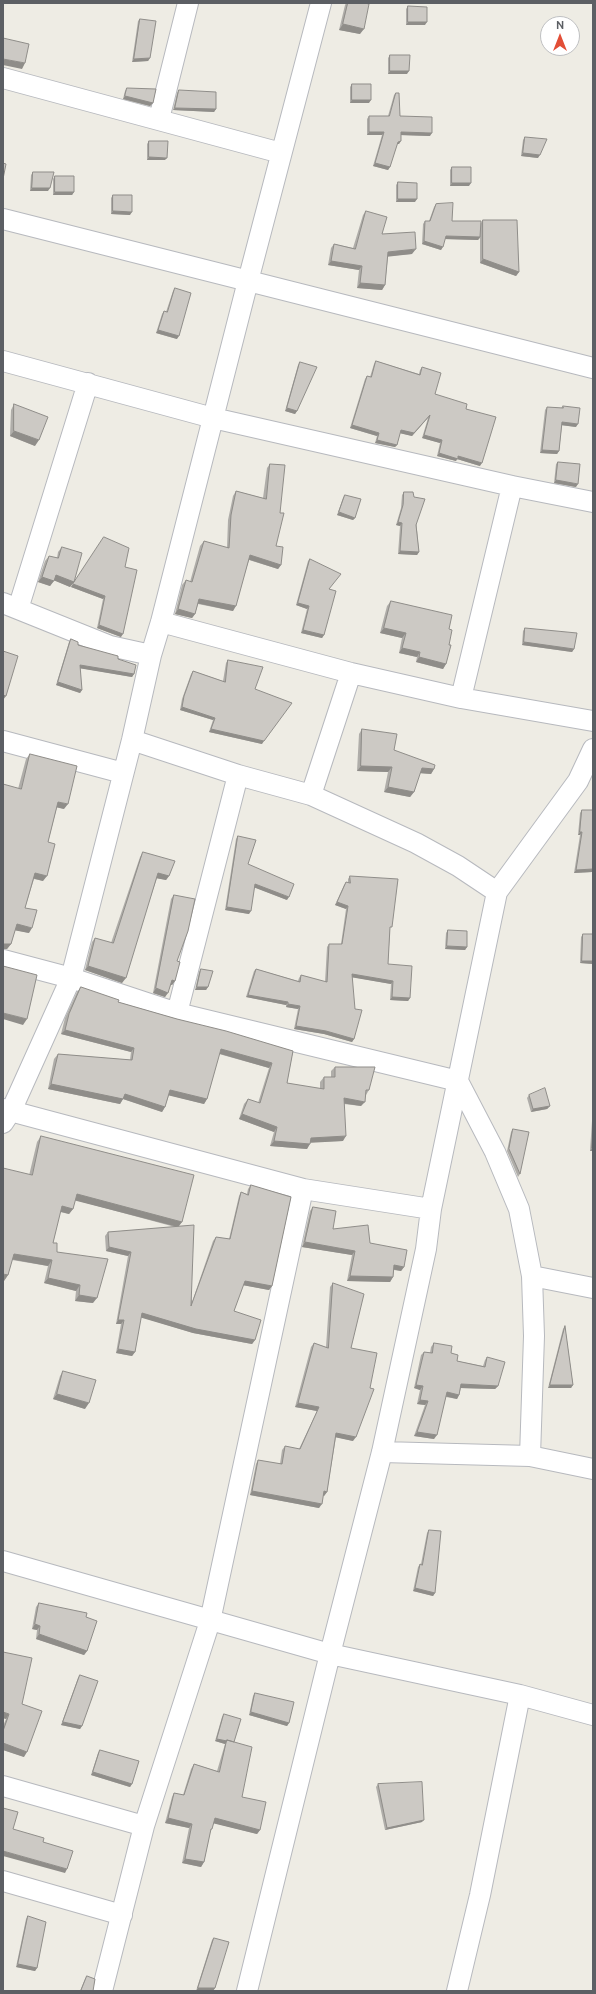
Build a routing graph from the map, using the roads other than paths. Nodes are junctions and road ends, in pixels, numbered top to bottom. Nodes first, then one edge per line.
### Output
1 (188, 3) edge
2 (321, 3) edge
3 (3, 78) edge
4 (159, 119) junction
5 (282, 153) junction
6 (3, 219) edge
7 (248, 281) junction
8 (3, 361) edge
9 (593, 368) edge
10 (88, 383) junction
11 (213, 418) junction
12 (512, 486) junction
13 (593, 502) edge
14 (10, 606) edge
15 (161, 622) junction
16 (151, 655) junction
17 (351, 673) junction
18 (461, 698) junction
19 (593, 721) edge
20 (132, 740) junction
21 (3, 741) edge
22 (593, 749) edge
23 (123, 773) junction
24 (238, 775) junction
25 (311, 795) junction
26 (497, 892) junction
27 (3, 960) edge
28 (71, 978) junction
29 (177, 1013) junction
30 (458, 1081) junction
31 (6, 1115) edge
32 (303, 1189) junction
33 (431, 1210) junction
34 (532, 1276) junction
35 (593, 1288) edge
36 (382, 1452) junction
37 (530, 1456) junction
38 (593, 1469) edge
39 (4, 1563) edge
40 (210, 1621) junction
41 (330, 1654) junction
42 (520, 1695) junction
43 (593, 1714) edge
44 (3, 1786) edge
45 (144, 1826) junction
46 (3, 1881) edge
47 (122, 1916) junction
48 (102, 1991) edge
49 (247, 1991) edge
50 (457, 1991) edge

1 - 4 street
2 - 5 street
3 - 4 street
4 - 5 street
5 - 7 street
6 - 7 street
7 - 9 street
7 - 11 street
8 - 10 street
10 - 11 street
10 - 14 street
11 - 12 street
11 - 15 street
12 - 13 street
12 - 18 street
14 - 16 street
15 - 16 street
15 - 17 street
16 - 20 street
17 - 18 street
17 - 25 street
18 - 19 street
20 - 23 street
20 - 24 street
21 - 23 street
22 - 26 street
23 - 28 street
24 - 25 street
24 - 29 street
25 - 26 street
26 - 30 street
27 - 28 street
28 - 29 street
28 - 31 street
29 - 30 street
30 - 33 street
30 - 34 street
31 - 32 street
32 - 33 street
32 - 40 street
33 - 36 street
34 - 35 street
34 - 37 street
36 - 37 street
36 - 41 street
37 - 38 street
39 - 40 street
40 - 41 street
40 - 45 street
41 - 42 street
41 - 49 street
42 - 43 street
42 - 50 street
44 - 45 street
45 - 47 street
46 - 47 street
47 - 48 street

